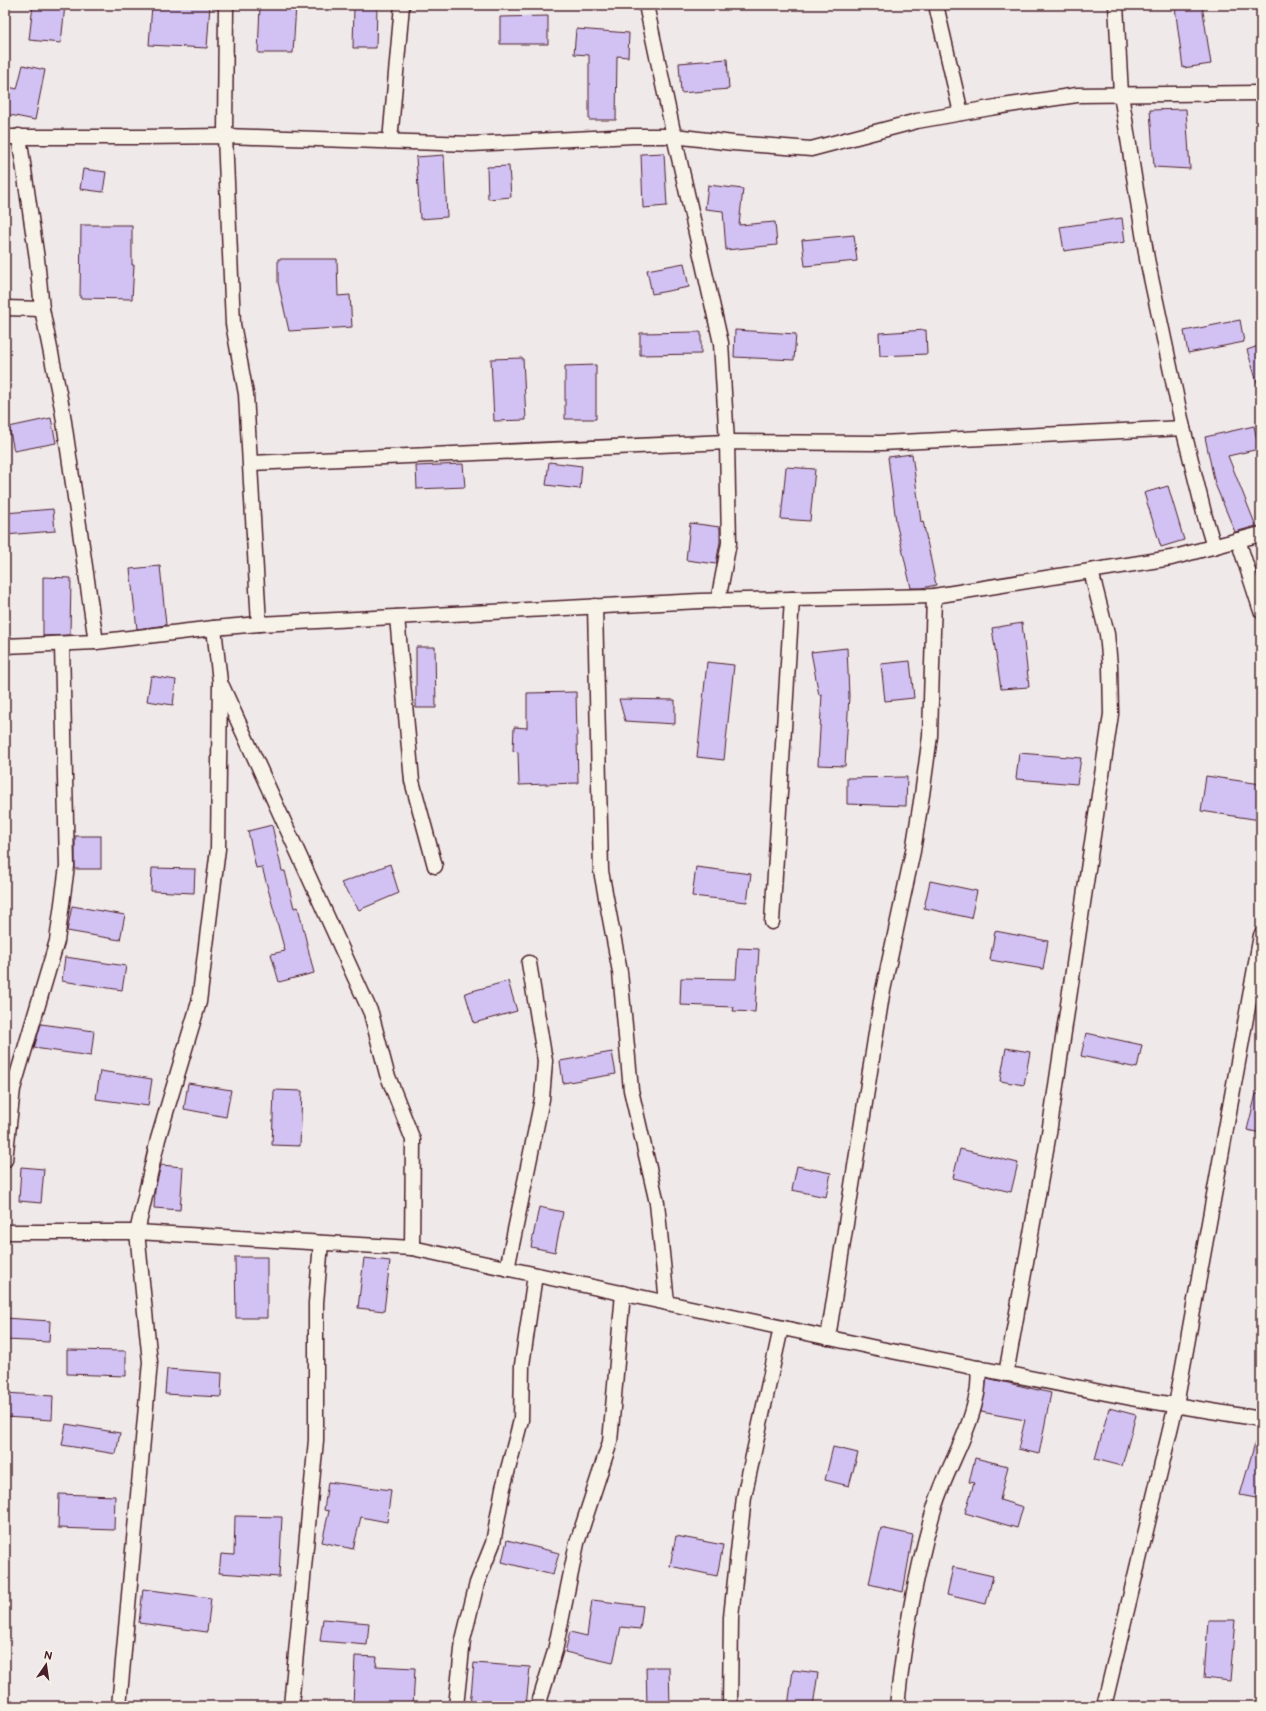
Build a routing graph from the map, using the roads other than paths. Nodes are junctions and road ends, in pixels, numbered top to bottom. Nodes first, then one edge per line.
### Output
1 (226, 5) edge
2 (402, 5) edge
3 (646, 5) edge
4 (936, 5) edge
5 (1116, 5) edge
6 (1261, 93) edge
7 (1121, 94) junction
8 (961, 113) junction
9 (5, 136) edge
10 (19, 136) junction
11 (225, 136) junction
12 (674, 136) junction
13 (390, 141) junction
14 (5, 308) edge
15 (42, 309) junction
16 (1183, 428) junction
17 (727, 442) junction
18 (251, 463) junction
19 (1261, 534) edge
20 (1238, 540) junction
21 (1214, 547) junction
22 (1090, 571) junction
23 (934, 596) junction
24 (792, 599) junction
25 (718, 600) junction
26 (595, 606) junction
27 (1261, 611) edge
28 (397, 617) junction
29 (259, 624) junction
30 (214, 628) junction
31 (96, 642) junction
32 (62, 645) junction
33 (5, 646) edge
34 (220, 682) junction
35 (435, 866) dead end
36 (772, 922) dead end
37 (1261, 935) edge
38 (529, 963) dead end
39 (5, 1160) edge
40 (5, 1232) edge
41 (137, 1232) junction
42 (321, 1243) junction
43 (412, 1248) junction
44 (507, 1269) junction
45 (535, 1274) junction
46 (623, 1293) junction
47 (667, 1303) junction
48 (781, 1328) junction
49 (828, 1338) junction
50 (979, 1368) junction
51 (1006, 1374) junction
52 (1176, 1405) junction
53 (1261, 1419) edge
54 (119, 1706) edge
55 (291, 1706) edge
56 (456, 1706) edge
57 (538, 1706) edge
58 (730, 1706) edge
59 (897, 1706) edge
60 (1104, 1706) edge

1 - 11 street
2 - 13 street
3 - 12 street
4 - 8 street
5 - 7 street
6 - 7 street
7 - 8 street
7 - 16 street
8 - 12 street
9 - 10 street
10 - 11 street
10 - 15 street
11 - 13 street
11 - 18 street
12 - 13 street
12 - 17 street
14 - 15 street
15 - 31 street
16 - 17 street
16 - 21 street
17 - 18 street
17 - 25 street
18 - 29 street
19 - 20 street
20 - 21 street
20 - 27 street
21 - 22 street
22 - 23 street
22 - 51 street
23 - 24 street
23 - 49 street
24 - 25 street
24 - 36 street
25 - 26 street
26 - 28 street
26 - 47 street
28 - 29 street
28 - 35 street
29 - 30 street
30 - 31 street
30 - 34 street
31 - 32 street
32 - 33 street
32 - 39 street
34 - 41 street
34 - 43 street
37 - 52 street
38 - 44 street
40 - 41 street
41 - 42 street
41 - 54 street
42 - 43 street
42 - 55 street
43 - 44 street
44 - 45 street
45 - 46 street
45 - 56 street
46 - 47 street
46 - 57 street
47 - 48 street
48 - 49 street
48 - 58 street
49 - 50 street
50 - 51 street
50 - 59 street
51 - 52 street
52 - 53 street
52 - 60 street

